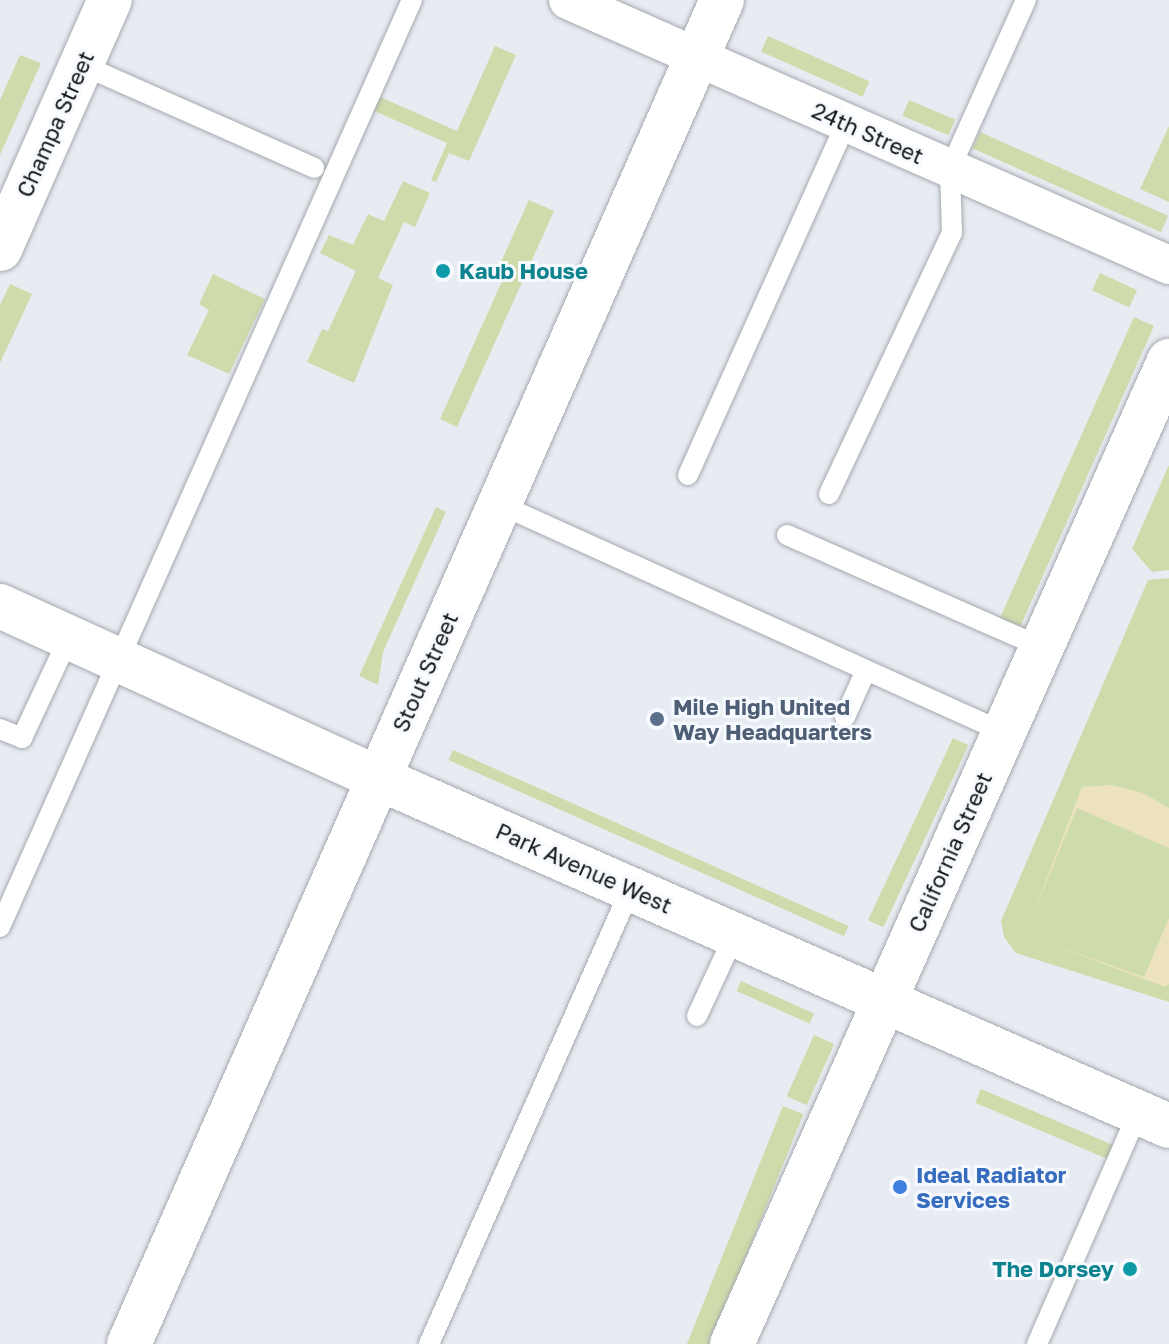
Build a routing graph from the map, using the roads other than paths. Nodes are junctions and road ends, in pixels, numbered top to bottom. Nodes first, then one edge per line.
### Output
1 (110, 0) edge
2 (412, 0) edge
3 (568, 0) edge
4 (722, 0) edge
5 (1026, 0) edge
6 (697, 57) junction
7 (82, 65) junction
8 (846, 123) junction
9 (314, 168) dead end
10 (950, 169) junction
11 (0, 249) edge
12 (1169, 265) edge
13 (1169, 361) edge
14 (688, 475) dead end
15 (829, 494) dead end
16 (499, 504) junction
17 (787, 535) dead end
18 (0, 606) edge
19 (69, 637) junction
20 (1041, 647) junction
21 (119, 660) junction
22 (866, 670) junction
23 (845, 717) dead end
24 (0, 729) edge
25 (1003, 732) junction
26 (378, 778) junction
27 (631, 889) junction
28 (2, 915) edge
29 (735, 934) junction
30 (884, 1000) junction
31 (697, 1016) dead end
32 (1154, 1119) edge
33 (129, 1344) edge
34 (429, 1344) edge
35 (732, 1344) edge
36 (1037, 1344) edge

1 - 7 main road, Champa Street
2 - 21 lane
3 - 6 street, 24th Street
4 - 6 main road, Stout Street
5 - 10 lane
6 - 8 street, 24th Street
6 - 16 main road, Stout Street
7 - 9 lane
7 - 11 main road, Champa Street
8 - 10 street, 24th Street
8 - 14 lane
10 - 12 street, 24th Street
10 - 15 lane
13 - 20 main road, California Street
16 - 22 lane
16 - 26 main road, Stout Street
17 - 20 lane
18 - 19 main road, Park Avenue West
19 - 21 main road, Park Avenue West
19 - 24 lane
20 - 25 main road, California Street
21 - 26 main road, Park Avenue West
21 - 28 lane
22 - 23 lane
22 - 25 lane
25 - 30 main road, California Street
26 - 27 main road, Park Avenue West
26 - 33 main road, Stout Street
27 - 29 main road, Park Avenue West
27 - 34 lane
29 - 30 main road, Park Avenue West
29 - 31 lane
30 - 32 main road, Park Avenue West
30 - 35 main road, California Street
32 - 36 lane

